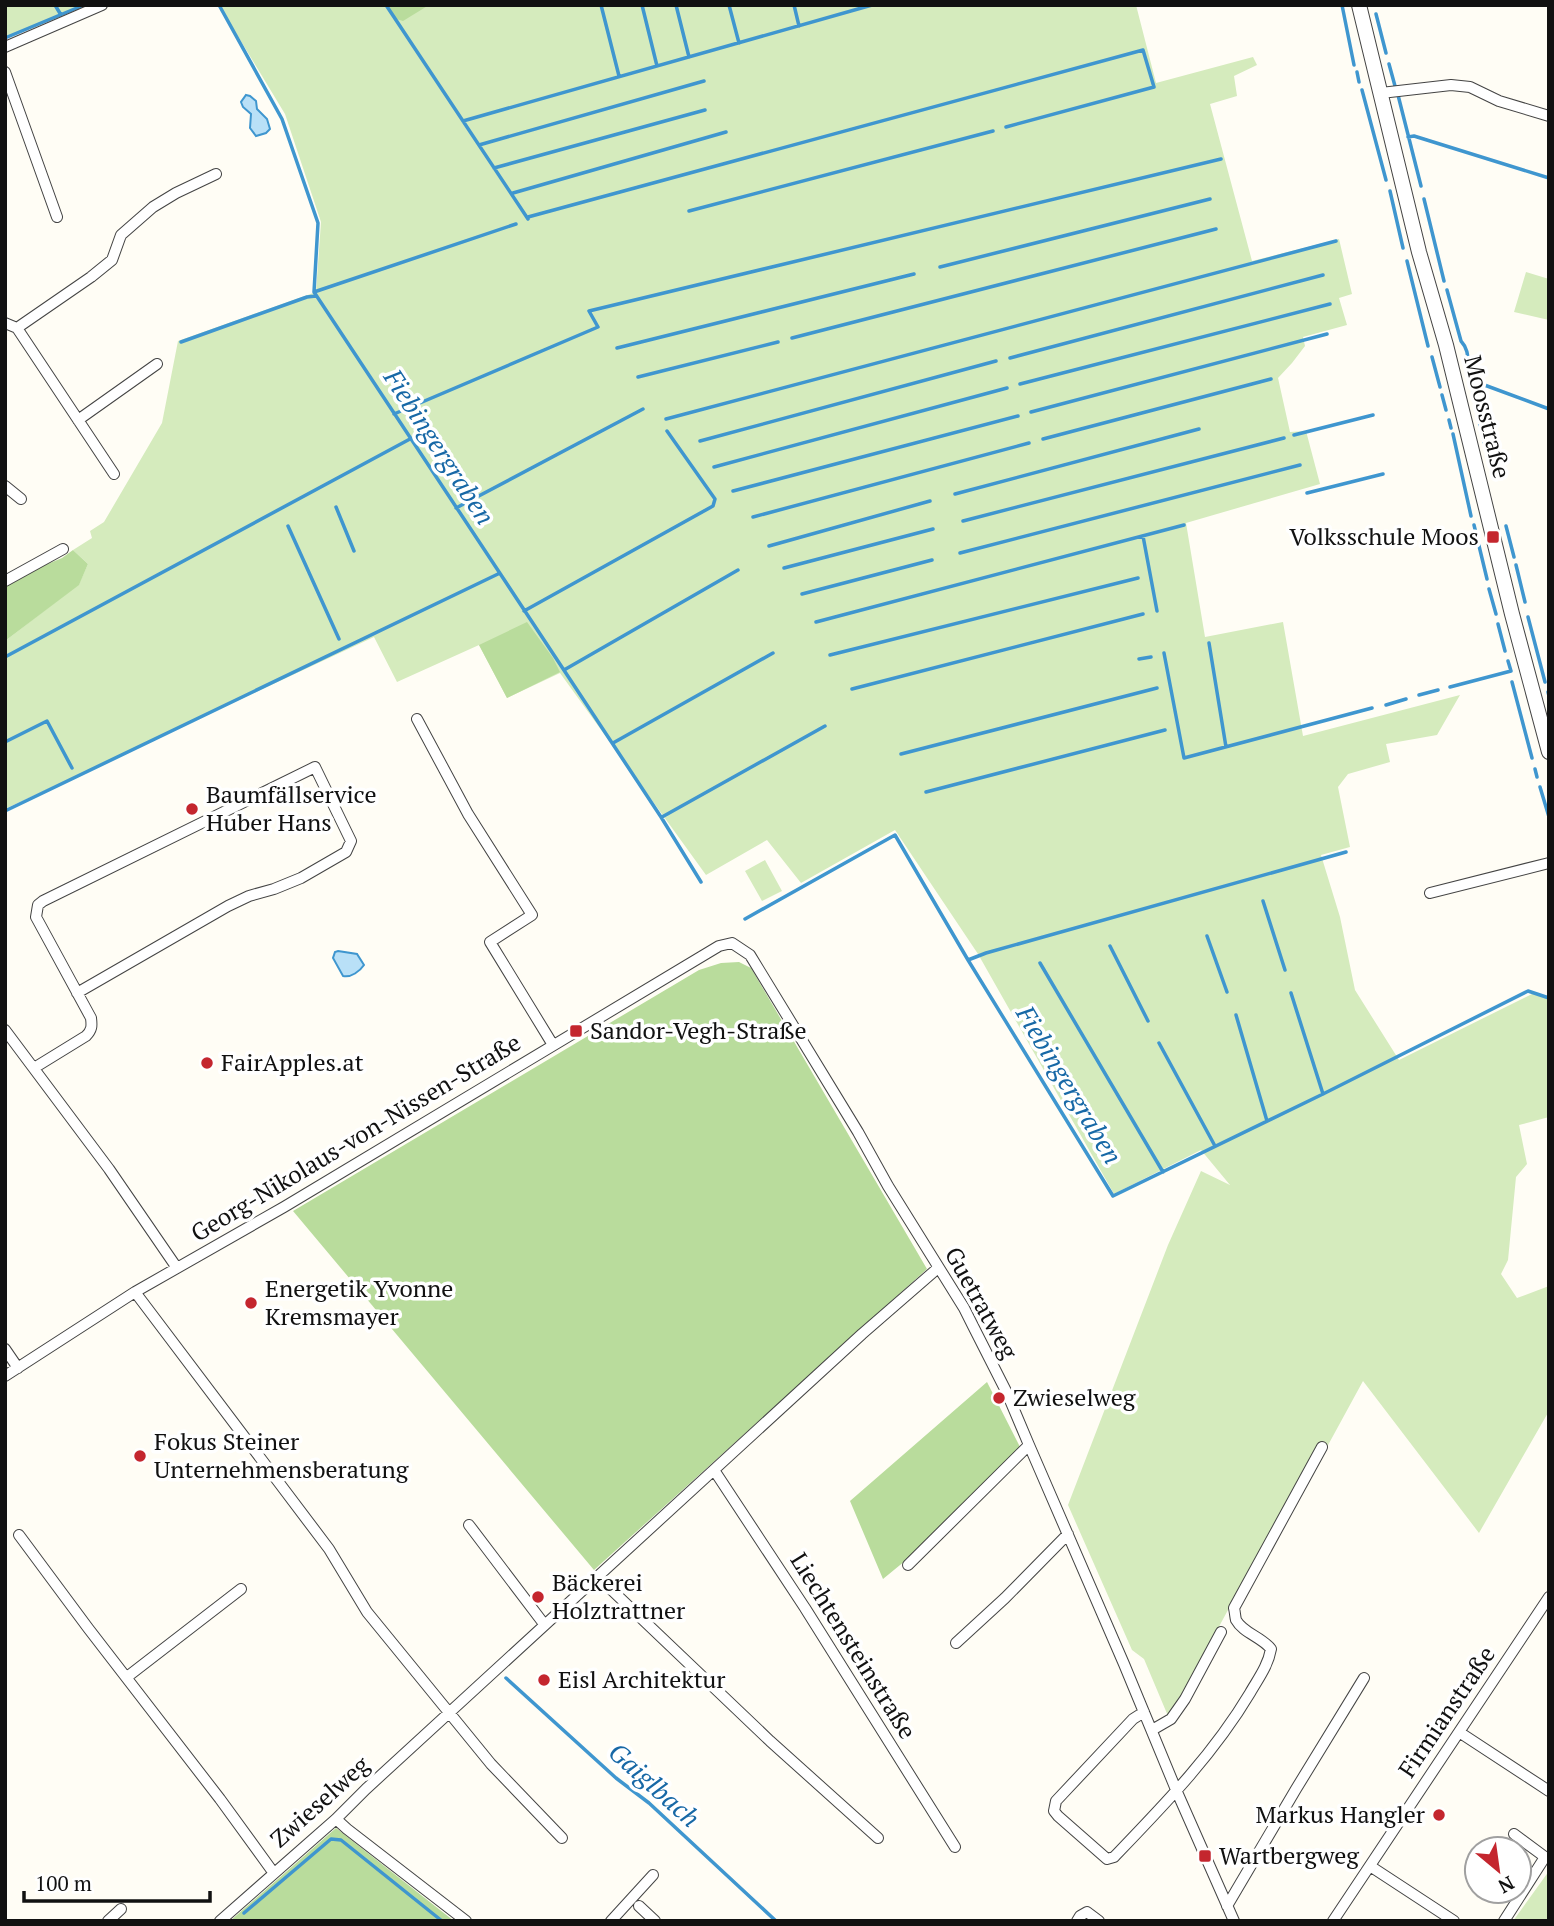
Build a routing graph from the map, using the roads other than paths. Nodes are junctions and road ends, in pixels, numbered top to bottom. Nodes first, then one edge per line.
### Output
1 (102, 5) edge
2 (1359, 5) edge
3 (5, 47) edge
4 (5, 72) edge
5 (1381, 93) junction
6 (1549, 116) edge
7 (216, 174) dead end
8 (57, 217) dead end
9 (5, 323) edge
10 (18, 328) junction
11 (157, 364) dead end
12 (78, 420) junction
13 (114, 474) dead end
14 (5, 486) edge
15 (21, 499) dead end
16 (63, 550) dead end
17 (5, 581) edge
18 (417, 719) dead end
19 (1549, 751) edge
20 (1549, 863) edge
21 (1430, 893) dead end
22 (732, 943) joint
23 (77, 993) junction
24 (5, 1030) edge
25 (553, 1045) junction
26 (34, 1068) junction
27 (177, 1268) junction
28 (938, 1268) junction
29 (135, 1292) junction
30 (5, 1349) edge
31 (18, 1368) junction
32 (5, 1376) edge
33 (1029, 1445) junction
34 (1322, 1447) dead end
35 (714, 1470) junction
36 (469, 1525) dead end
37 (1068, 1534) junction
38 (19, 1535) dead end
39 (908, 1565) dead end
40 (598, 1577) junction
41 (241, 1590) dead end
42 (1549, 1598) edge
43 (544, 1624) junction
44 (1221, 1632) dead end
45 (956, 1643) dead end
46 (127, 1677) junction
47 (1364, 1678) dead end
48 (1144, 1712) junction
49 (449, 1714) junction
50 (1152, 1730) junction
51 (1460, 1732) junction
52 (1549, 1791) edge
53 (1177, 1792) junction
54 (336, 1819) junction
55 (1514, 1834) dead end
56 (562, 1838) dead end
57 (878, 1838) dead end
58 (955, 1847) dead end
59 (1370, 1866) junction
60 (273, 1872) junction
61 (653, 1875) dead end
62 (639, 1906) dead end
63 (1227, 1906) junction
64 (121, 1909) dead end
65 (108, 1921) edge
66 (220, 1921) edge
67 (466, 1921) edge
68 (611, 1921) edge
69 (655, 1921) edge
70 (1077, 1921) edge
71 (1099, 1921) edge
72 (1234, 1921) edge
73 (1333, 1921) edge
74 (1454, 1921) edge
75 (1504, 1921) edge

1 - 3 street
2 - 5 street, Moosstraße
4 - 8 street
5 - 6 street
5 - 19 street, Moosstraße
7 - 10 street
9 - 10 street
10 - 12 street
11 - 12 street
12 - 13 street
14 - 15 street
16 - 17 street
18 - 25 street
20 - 21 street
22 - 25 street, Georg-Nikolaus-von-Nissen-Straße
22 - 28 street, Guetratweg
23 - 23 street
23 - 26 street
24 - 26 street
25 - 27 street, Georg-Nikolaus-von-Nissen-Straße
26 - 27 street
27 - 29 street, Georg-Nikolaus-von-Nissen-Straße
28 - 33 street, Guetratweg
28 - 35 street, Zwieselweg
29 - 31 street, Georg-Nikolaus-von-Nissen-Straße
29 - 49 street
30 - 31 street
31 - 32 street, Georg-Nikolaus-von-Nissen-Straße
33 - 37 street, Guetratweg
33 - 39 street
34 - 53 street
35 - 40 street, Zwieselweg
35 - 58 street, Liechtensteinstraße
36 - 43 street
37 - 45 street
37 - 48 street, Guetratweg
38 - 46 street
40 - 43 street, Zwieselweg
40 - 57 street
41 - 46 street
42 - 51 street, Firmianstraße
43 - 49 street, Zwieselweg
44 - 50 street
46 - 60 street
47 - 63 street
48 - 50 street, Guetratweg
48 - 53 street
49 - 54 street, Zwieselweg
49 - 56 street
50 - 53 street, Guetratweg
51 - 52 street
51 - 59 street, Firmianstraße
53 - 63 street, Guetratweg
54 - 60 street, Zwieselweg
54 - 67 street
55 - 75 street
59 - 73 street, Firmianstraße
59 - 74 street
60 - 66 street, Zwieselweg
61 - 68 street
62 - 69 street
63 - 72 street, Guetratweg
64 - 65 street
70 - 71 street

